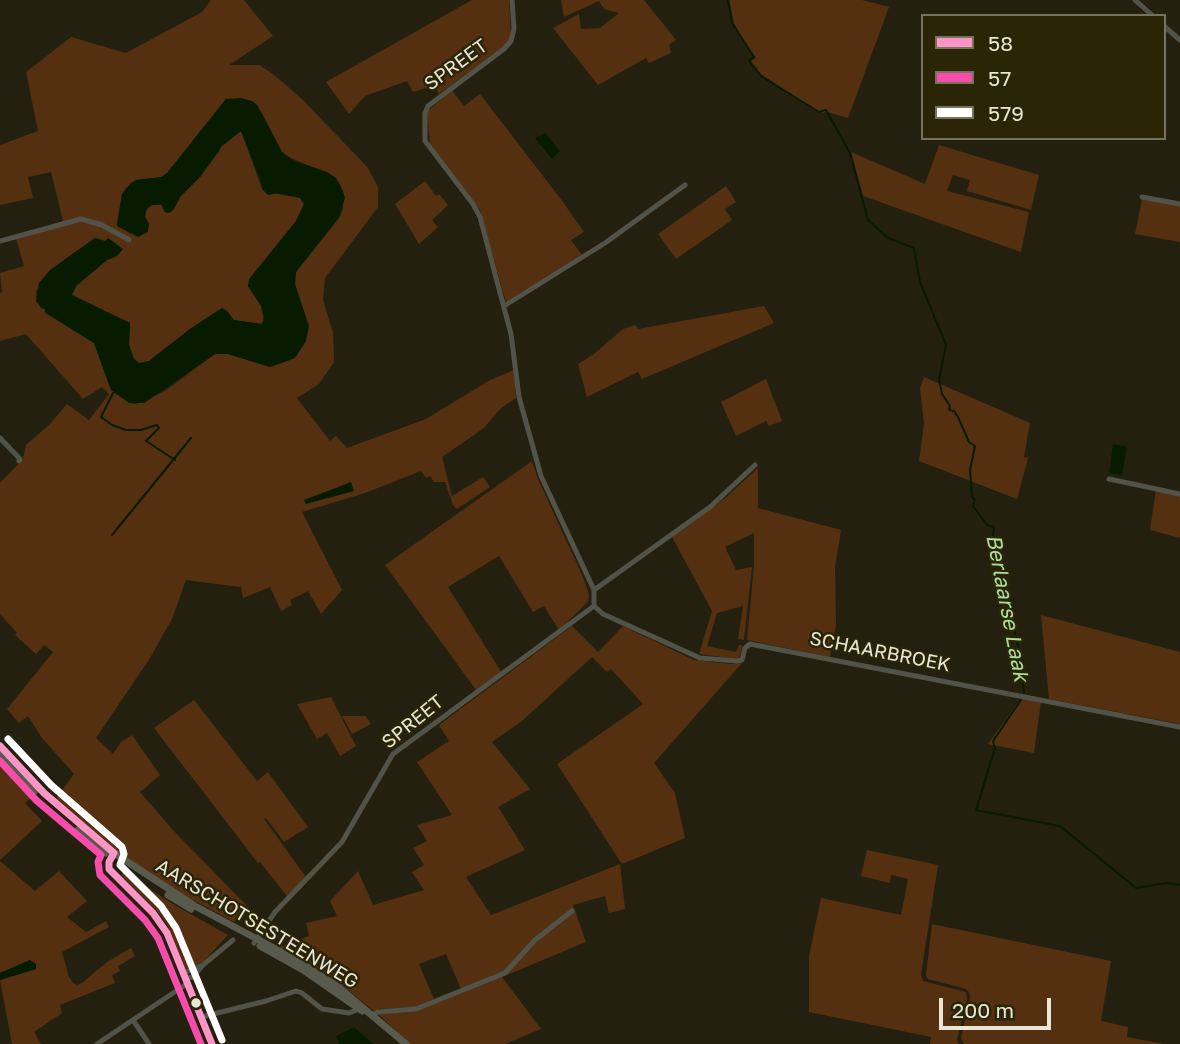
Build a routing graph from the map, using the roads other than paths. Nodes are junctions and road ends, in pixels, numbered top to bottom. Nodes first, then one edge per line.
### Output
1 (512, 0) edge
2 (1135, 0) edge
3 (1151, 14) edge
4 (1166, 28) edge
5 (1180, 40) edge
6 (685, 185) dead end
7 (1142, 197) dead end
8 (1180, 204) edge
9 (128, 240) dead end
10 (0, 241) edge
11 (504, 306) junction
12 (0, 438) edge
13 (19, 461) dead end
14 (755, 465) dead end
15 (1109, 479) dead end
16 (1180, 494) edge
17 (594, 590) junction
18 (594, 606) junction
19 (1180, 727) edge
20 (0, 746) edge
21 (0, 753) edge
22 (85, 833) junction
23 (113, 856) junction
24 (572, 911) dead end
25 (233, 940) dead end
26 (255, 941) junction
27 (186, 978) junction
28 (359, 1009) junction
29 (373, 1015) junction
30 (201, 1017) junction
31 (134, 1020) junction
32 (97, 1044) edge
33 (149, 1044) edge
34 (212, 1044) edge
35 (399, 1044) edge
36 (406, 1044) edge

1 - 11 street, SPREET
2 - 3 street
4 - 5 street
6 - 11 street
7 - 8 street
9 - 10 street
11 - 17 street, SPREET
12 - 13 street
14 - 17 street
15 - 16 street
17 - 18 street, SPREET
18 - 19 street, SCHAARBROEK
18 - 26 street, SPREET
20 - 22 main road, AARSCHOTSESTEENWEG
21 - 22 main road, AARSCHOTSESTEENWEG
22 - 23 main road, AARSCHOTSESTEENWEG
23 - 26 main road, AARSCHOTSESTEENWEG
23 - 27 street
24 - 29 street
25 - 27 street
26 - 28 main road, AARSCHOTSESTEENWEG
26 - 29 main road, AARSCHOTSESTEENWEG
27 - 30 street
27 - 31 street
28 - 30 street
28 - 35 main road, AARSCHOTSESTEENWEG
29 - 36 main road, AARSCHOTSESTEENWEG
30 - 34 street
31 - 32 street
31 - 33 street

